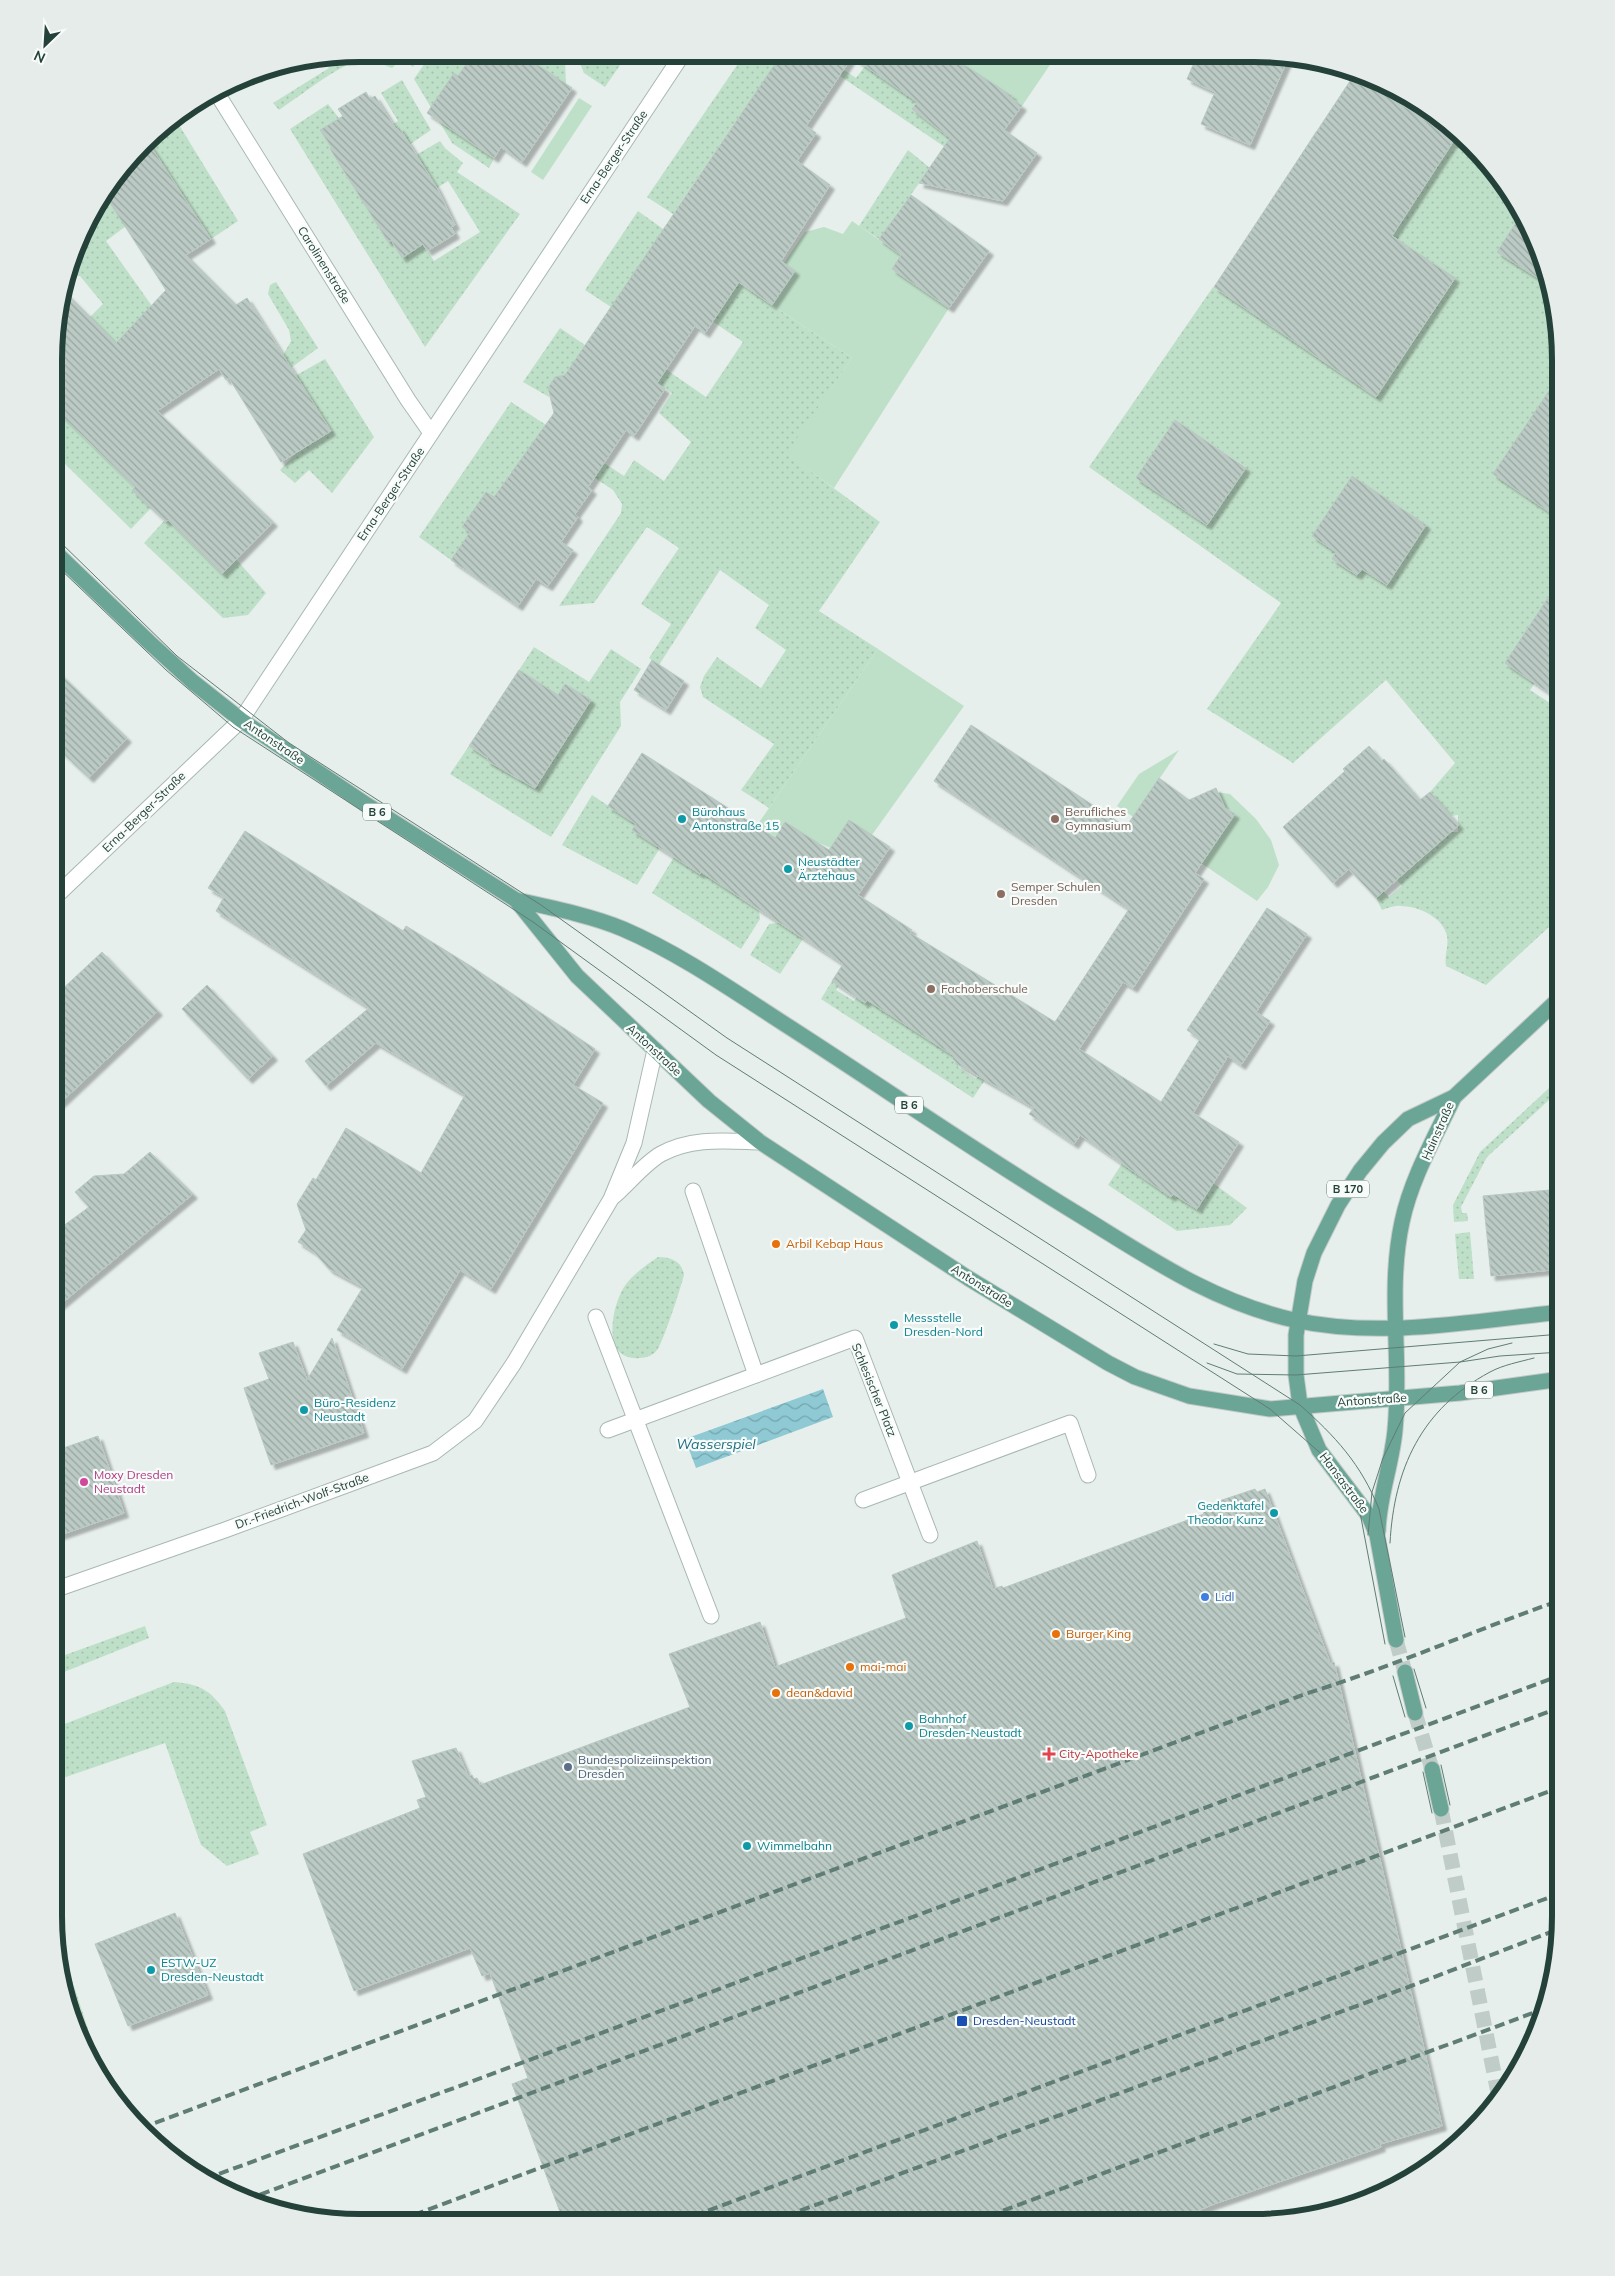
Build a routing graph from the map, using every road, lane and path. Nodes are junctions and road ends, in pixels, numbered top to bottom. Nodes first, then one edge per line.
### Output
1 (677, 62) edge
2 (220, 98) edge
3 (431, 434) junction
4 (62, 558) edge
5 (241, 720) junction
6 (62, 891) edge
7 (516, 900) junction
8 (1552, 1005) edge
9 (654, 1050) junction
10 (1454, 1097) junction
11 (760, 1142) junction
12 (693, 1191) dead end
13 (611, 1199) junction
14 (1552, 1313) edge
15 (596, 1317) dead end
16 (1297, 1321) junction
17 (1395, 1328) junction
18 (756, 1375) junction
19 (1552, 1380) edge
20 (1397, 1398) junction
21 (1300, 1404) junction
22 (636, 1419) junction
23 (608, 1430) dead end
24 (1088, 1475) dead end
25 (910, 1482) junction
26 (863, 1500) dead end
27 (930, 1534) dead end
28 (1377, 1535) junction
29 (62, 1587) edge
30 (711, 1616) dead end
31 (1396, 1640) tunnel mouth
32 (1405, 1672) tunnel mouth
33 (1415, 1713) tunnel mouth
34 (1432, 1769) tunnel mouth
35 (1441, 1809) tunnel mouth

1 - 3 street, Erna-Berger-Straße
2 - 3 street, Carolinenstraße
3 - 5 street, Erna-Berger-Straße
4 - 5 main road, Antonstraße / B 6
5 - 6 street, Erna-Berger-Straße
5 - 7 main road, Antonstraße / B 6
7 - 9 main road, Antonstraße / B 6
7 - 16 main road, Antonstraße / B 6
8 - 10 main road, B 170
9 - 11 main road, Antonstraße / B 6
9 - 13 street
10 - 16 main road, Hainstraße / B 170
10 - 17 main road, Hainstraße / B 170
11 - 13 street
11 - 21 main road, Antonstraße / B 6
12 - 18 street
13 - 29 street, Dr.-Friedrich-Wolf-Straße
14 - 17 main road, Antonstraße / B 6
15 - 22 street
16 - 17 main road, Antonstraße / B 6
16 - 21 main road, B 170
17 - 20 main road, B 170
18 - 22 street, Schlesischer Platz
18 - 25 street, Schlesischer Platz
19 - 20 main road, Antonstraße / B 6
20 - 21 main road, Antonstraße / B 6
20 - 28 main road, Hansastraße / B 170
21 - 28 main road, Hansastraße / B 170
22 - 23 street, Schlesischer Platz
22 - 30 street
24 - 25 street
25 - 26 street
25 - 27 street, Schlesischer Platz
28 - 31 main road, Hansastraße / B 170
32 - 33 main road
34 - 35 main road

